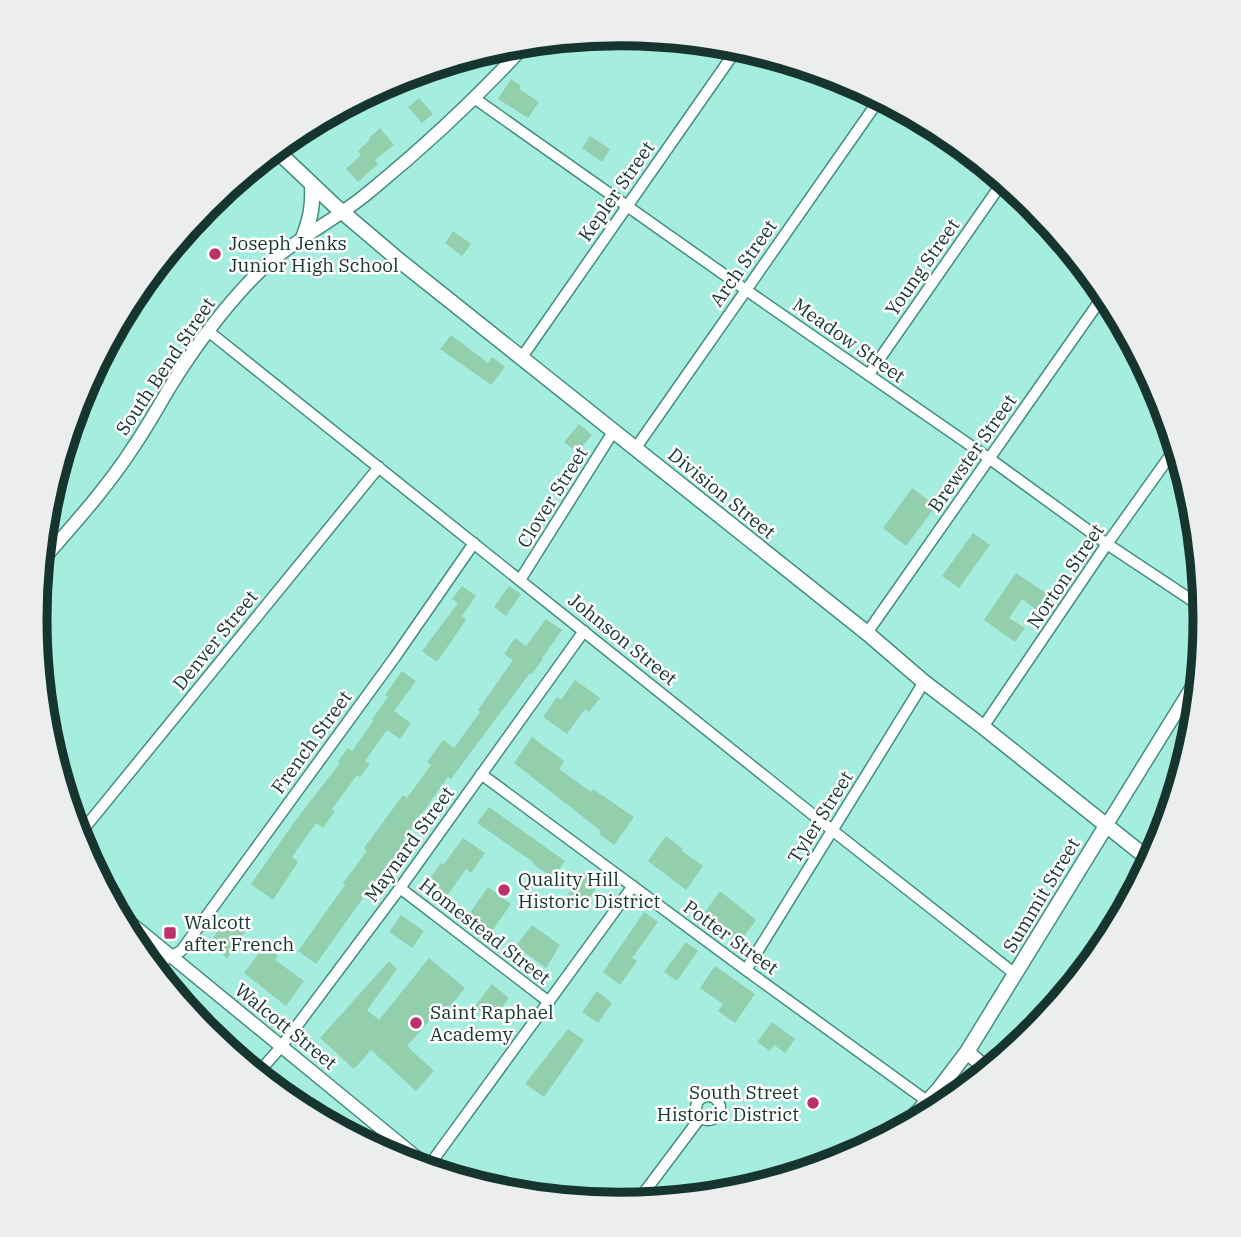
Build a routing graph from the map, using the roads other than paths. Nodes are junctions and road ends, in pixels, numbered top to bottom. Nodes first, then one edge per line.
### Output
1 (515, 56) edge
2 (731, 57) edge
3 (474, 98) junction
4 (875, 106) edge
5 (283, 156) edge
6 (312, 184) junction
7 (998, 188) edge
8 (627, 206) junction
9 (343, 213) junction
10 (303, 238) junction
11 (746, 290) junction
12 (1099, 303) edge
13 (208, 331) junction
14 (522, 357) junction
15 (869, 374) junction
16 (613, 432) junction
17 (635, 449) junction
18 (1170, 456) edge
19 (990, 459) junction
20 (379, 467) junction
21 (474, 543) junction
22 (1107, 544) junction
23 (52, 550) edge
24 (520, 580) junction
25 (1193, 601) edge
26 (584, 631) junction
27 (867, 633) junction
28 (924, 681) junction
29 (1189, 692) edge
30 (984, 727) junction
31 (481, 774) junction
32 (86, 826) edge
33 (1106, 826) junction
34 (832, 830) junction
35 (1142, 855) edge
36 (633, 886) junction
37 (400, 888) junction
38 (140, 931) edge
39 (171, 956) junction
40 (162, 962) edge
41 (746, 970) junction
42 (1015, 974) junction
43 (549, 1002) junction
44 (281, 1047) junction
45 (967, 1052) junction
46 (980, 1064) edge
47 (264, 1066) edge
48 (927, 1101) junction
49 (924, 1104) edge
50 (700, 1118) dead end
51 (404, 1146) junction
52 (402, 1148) edge
53 (411, 1152) edge
54 (435, 1161) edge
55 (646, 1191) edge

1 - 3 street, South Bend Street
2 - 8 street, Kepler Street
3 - 8 street, Meadow Street
3 - 9 street, South Bend Street
4 - 11 street, Arch Street
5 - 6 main road, Division Street
6 - 9 main road, Division Street
6 - 10 main road
7 - 15 street, Young Street
8 - 11 street, Meadow Street
8 - 14 street, Kepler Street
9 - 10 street, South Bend Street
9 - 14 main road, Division Street
10 - 13 street, South Bend Street
11 - 15 street, Meadow Street
11 - 17 street, Arch Street
12 - 19 street, Brewster Street
13 - 20 street, Johnson Street
13 - 23 street, South Bend Street
14 - 16 main road, Division Street
15 - 19 street, Meadow Street
16 - 17 main road, Division Street
16 - 24 street, Clover Street
17 - 27 main road, Division Street
18 - 22 street, Norton Street
19 - 22 street, Meadow Street
19 - 27 street, Brewster Street
20 - 21 street, Johnson Street
20 - 32 street, Denver Street
21 - 24 street, Johnson Street
21 - 39 street, French Street
22 - 25 street, Meadow Street
22 - 30 street, Norton Street
24 - 26 street, Johnson Street
26 - 31 street, Maynard Street
26 - 34 street, Johnson Street
27 - 28 main road, Division Street
28 - 30 main road, Division Street
28 - 34 street, Tyler Street
29 - 33 street, Summit Street
30 - 33 main road, Division Street
31 - 36 street, Potter Street
31 - 37 street, Maynard Street
33 - 35 main road, Division Street
33 - 42 main road, Summit Street
34 - 41 street, Tyler Street
34 - 42 street, Johnson Street
36 - 41 street, Potter Street
36 - 43 street
37 - 43 street, Homestead Street
37 - 44 street, Maynard Street
38 - 39 street, Walcott Street
39 - 40 street, French Street
39 - 44 street, Walcott Street
41 - 48 street, Potter Street
42 - 45 main road, Summit Street
43 - 54 street
44 - 47 street, Maynard Street
44 - 51 street, Walcott Street
45 - 46 main road
45 - 48 main road, Summit Street
48 - 49 main road, Summit Street
50 - 55 street
51 - 52 street
51 - 53 street, Walcott Street

